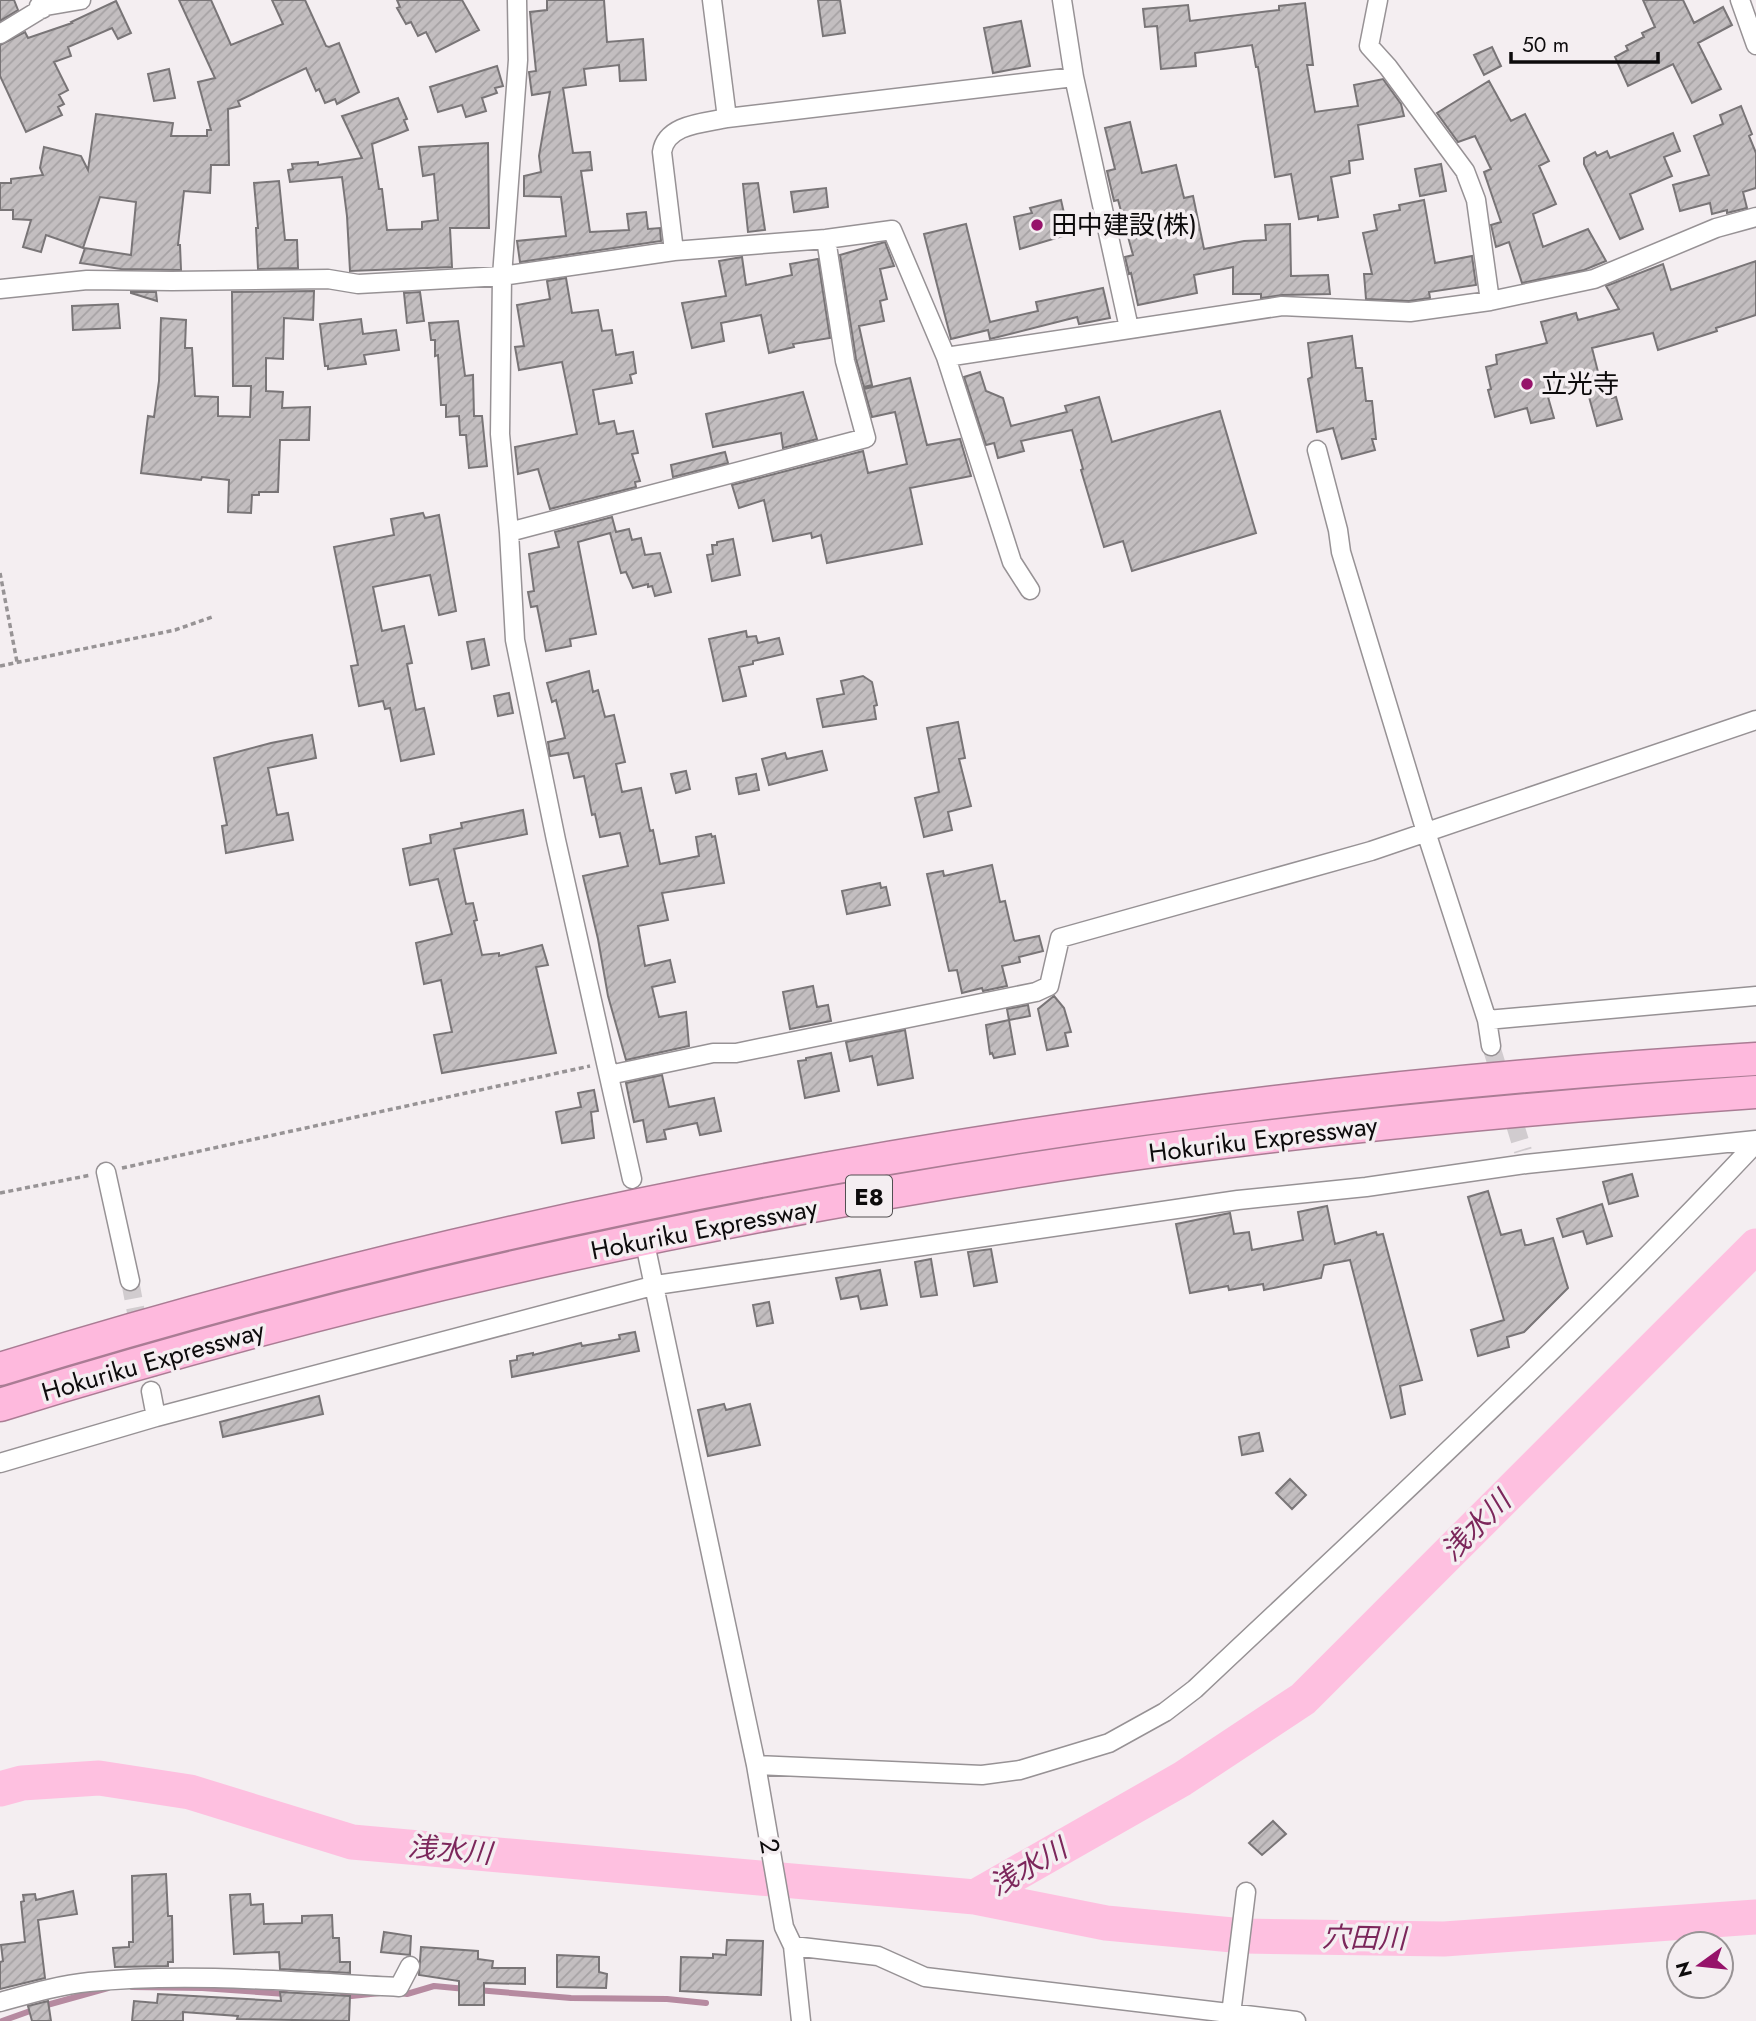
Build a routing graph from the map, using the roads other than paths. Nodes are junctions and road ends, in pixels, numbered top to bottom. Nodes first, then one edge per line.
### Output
1 (81, 0) edge
2 (517, 0) edge
3 (712, 0) edge
4 (1062, 0) edge
5 (1378, 0) edge
6 (1740, 0) edge
7 (40, 3) edge
8 (0, 34) edge
9 (1756, 46) edge
10 (1074, 77) junction
11 (727, 118) junction
12 (1756, 217) edge
13 (826, 239) junction
14 (674, 251) junction
15 (502, 276) junction
16 (0, 289) edge
17 (1490, 301) junction
18 (1129, 328) junction
19 (946, 357) junction
20 (1317, 450) dead end
21 (509, 532) junction
22 (1030, 590) dead end
23 (1756, 720) edge
24 (1426, 832) junction
25 (1756, 996) edge
26 (1487, 1020) junction
27 (1491, 1046) tunnel mouth
28 (1756, 1059) edge
29 (607, 1069) junction
30 (1756, 1092) edge
31 (1756, 1142) edge
32 (106, 1172) road end
33 (632, 1179) dead end
34 (647, 1253) dead end
35 (130, 1281) tunnel mouth
36 (656, 1285) junction
37 (0, 1369) edge
38 (151, 1391) tunnel mouth
39 (0, 1405) edge
40 (156, 1417) junction
41 (0, 1463) edge
42 (756, 1765) junction
43 (1246, 1892) dead end
44 (793, 1946) junction
45 (410, 1966) dead end
46 (0, 2002) edge
47 (1232, 2010) junction
48 (801, 2021) edge
49 (1296, 2021) edge

1 - 7 street
2 - 15 street
3 - 11 street
4 - 10 street
5 - 17 street
6 - 9 street
7 - 8 street
10 - 11 street
10 - 18 street
11 - 14 street
12 - 17 street
13 - 14 street
13 - 19 street
13 - 21 street
14 - 15 street
15 - 16 street
15 - 21 street
17 - 18 street
18 - 19 street
19 - 22 street
20 - 24 street
21 - 29 street
23 - 24 street
24 - 26 street
24 - 29 street
25 - 26 street
26 - 27 street
28 - 37 highway, Hokuriku Expressway / E8
29 - 33 street
30 - 39 highway, Hokuriku Expressway / E8
31 - 36 street
31 - 42 street
32 - 35 street
34 - 36 street, 2
36 - 40 street
36 - 42 street, 2
38 - 40 street
40 - 41 street
42 - 44 street, 2
43 - 47 street
44 - 47 street
44 - 48 street
45 - 46 street
47 - 49 street

